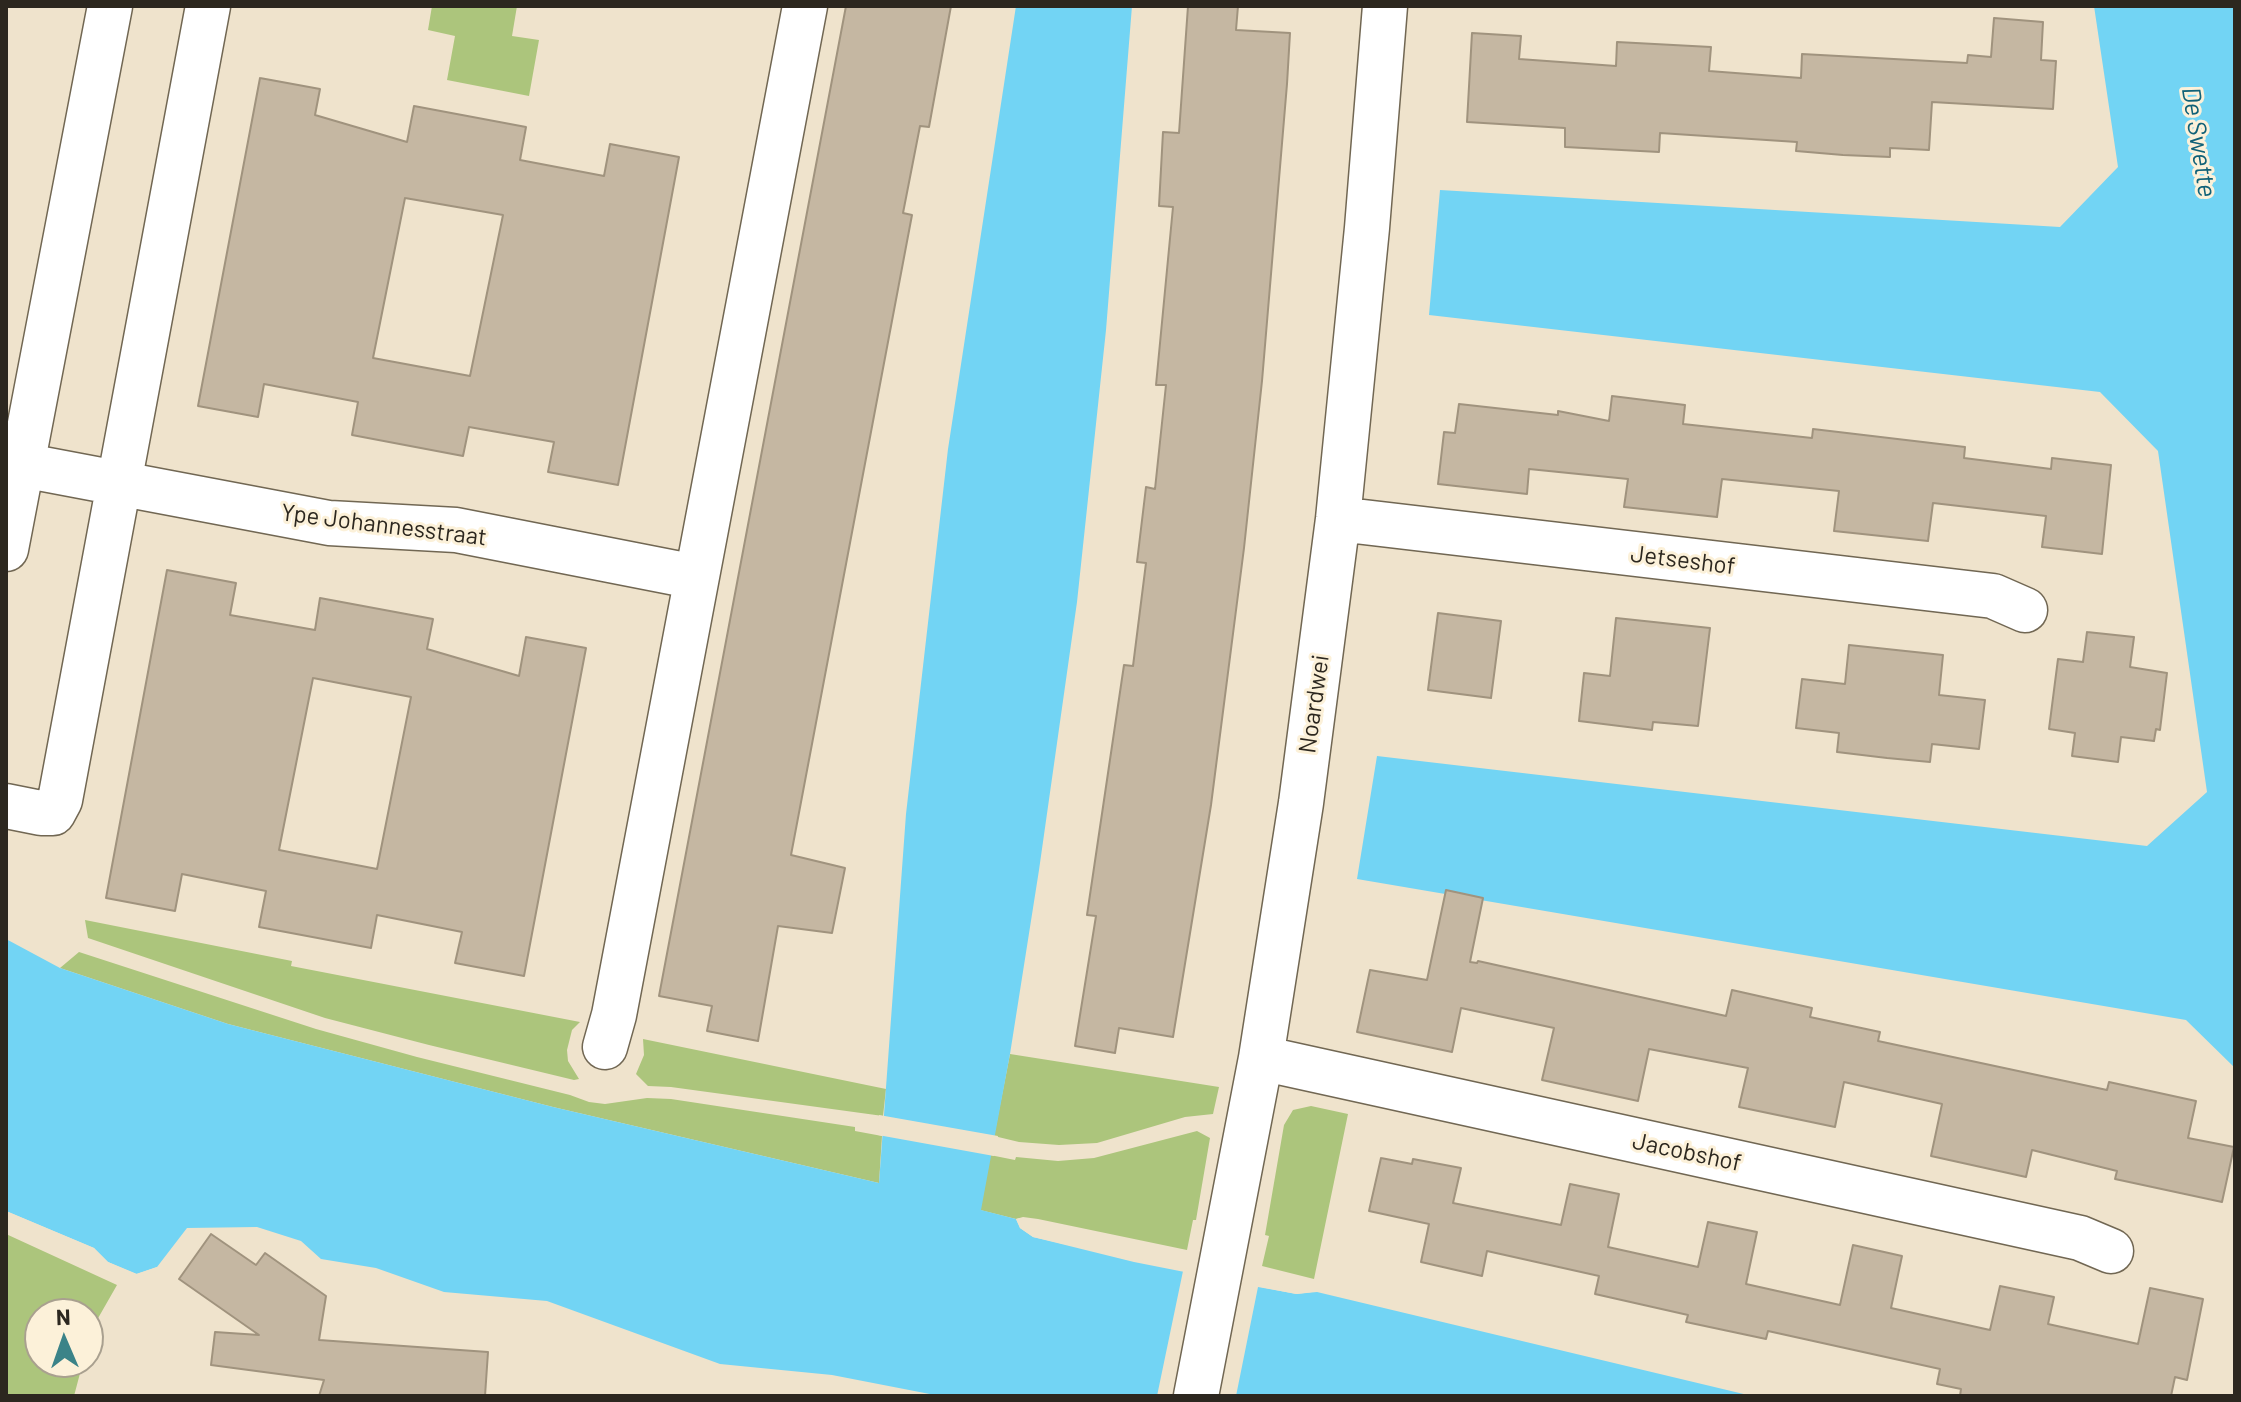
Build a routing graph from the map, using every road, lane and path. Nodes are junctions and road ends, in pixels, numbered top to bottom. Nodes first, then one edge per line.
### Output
1 (110, 6) edge
2 (208, 6) edge
3 (805, 6) edge
4 (1385, 6) edge
5 (22, 465) junction
6 (119, 483) junction
7 (1338, 519) junction
8 (6, 549) edge
9 (696, 577) junction
10 (2025, 610) dead end
11 (6, 806) edge
12 (605, 1047) dead end
13 (1261, 1058) junction
14 (2111, 1251) dead end
15 (1196, 1396) edge

1 - 5 street
2 - 6 street
3 - 9 street
4 - 7 street, Noardwei
5 - 6 street, Ype Johannesstraat
5 - 8 street
6 - 9 street, Ype Johannesstraat
6 - 11 street
7 - 10 street, Jetseshof
7 - 13 street, Noardwei
9 - 12 street
13 - 14 street, Jacobshof
13 - 15 street, Noardwei

